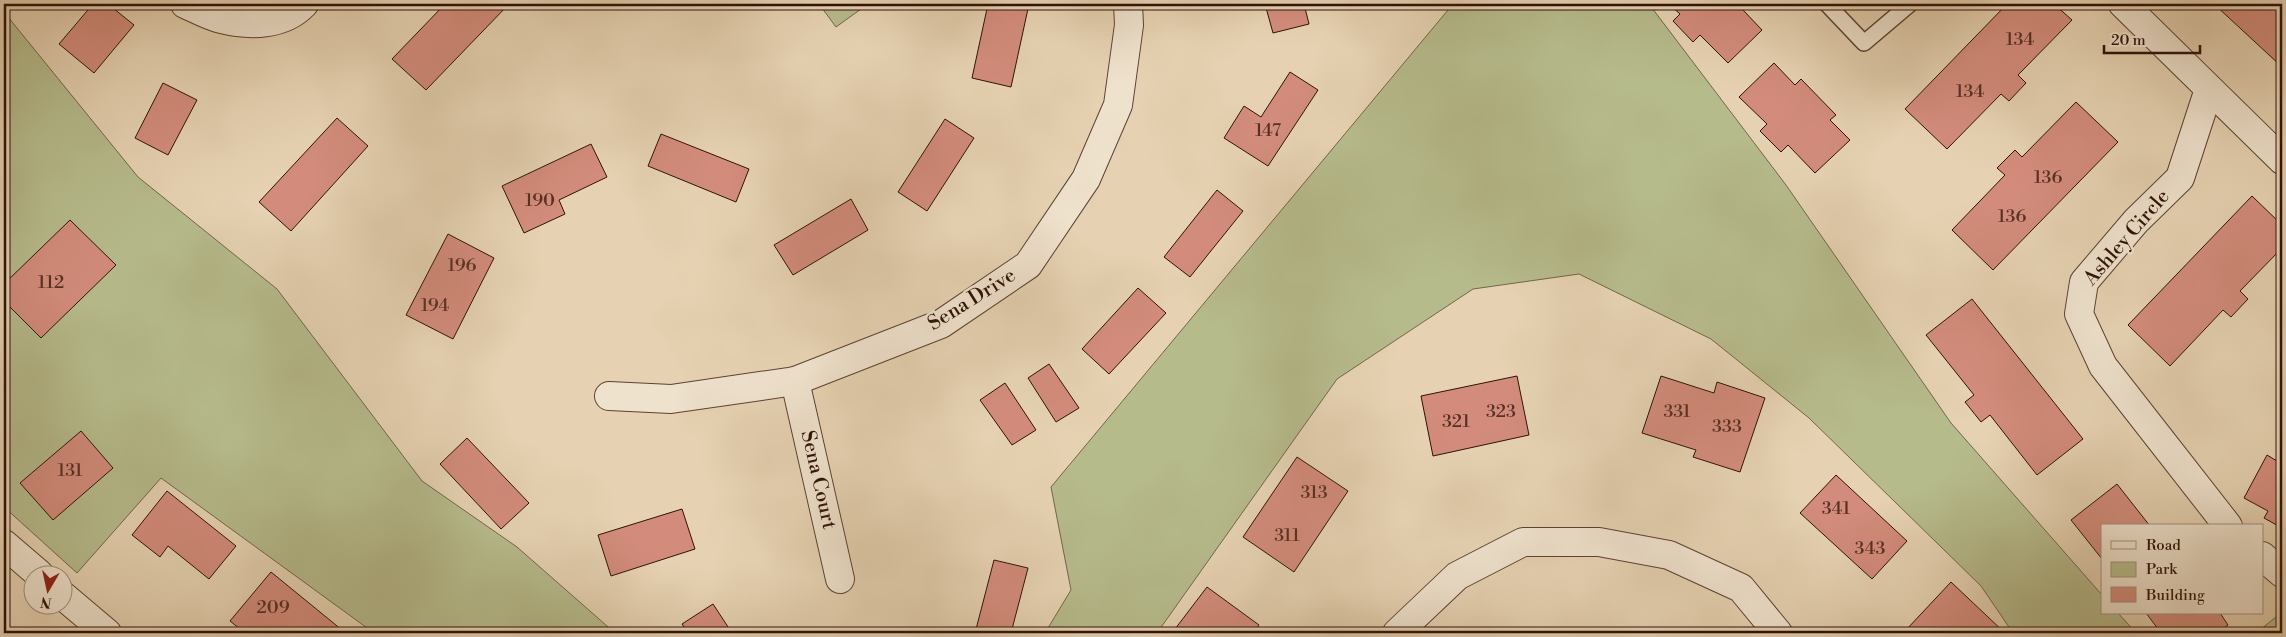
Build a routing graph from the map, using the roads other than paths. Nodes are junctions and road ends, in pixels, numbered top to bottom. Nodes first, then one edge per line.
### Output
1 (185, 4) edge
2 (304, 4) edge
3 (1128, 4) edge
4 (1827, 4) edge
5 (1910, 4) edge
6 (2123, 4) edge
7 (2209, 89) junction
8 (2282, 160) edge
9 (796, 381) junction
10 (608, 396) dead end
11 (2226, 524) edge
12 (4, 544) edge
13 (2264, 558) edge
14 (27, 564) edge
15 (2282, 573) edge
16 (840, 579) dead end
17 (72, 603) edge
18 (107, 633) edge
19 (1397, 633) edge
20 (1778, 633) edge

1 - 2 street
3 - 9 street, Sena Drive
4 - 5 lane
6 - 7 street
7 - 8 street
7 - 11 street, Ashley Circle
9 - 10 street, Sena Drive
9 - 16 street, Sena Court
12 - 14 street
13 - 15 street
17 - 18 street
19 - 20 street

